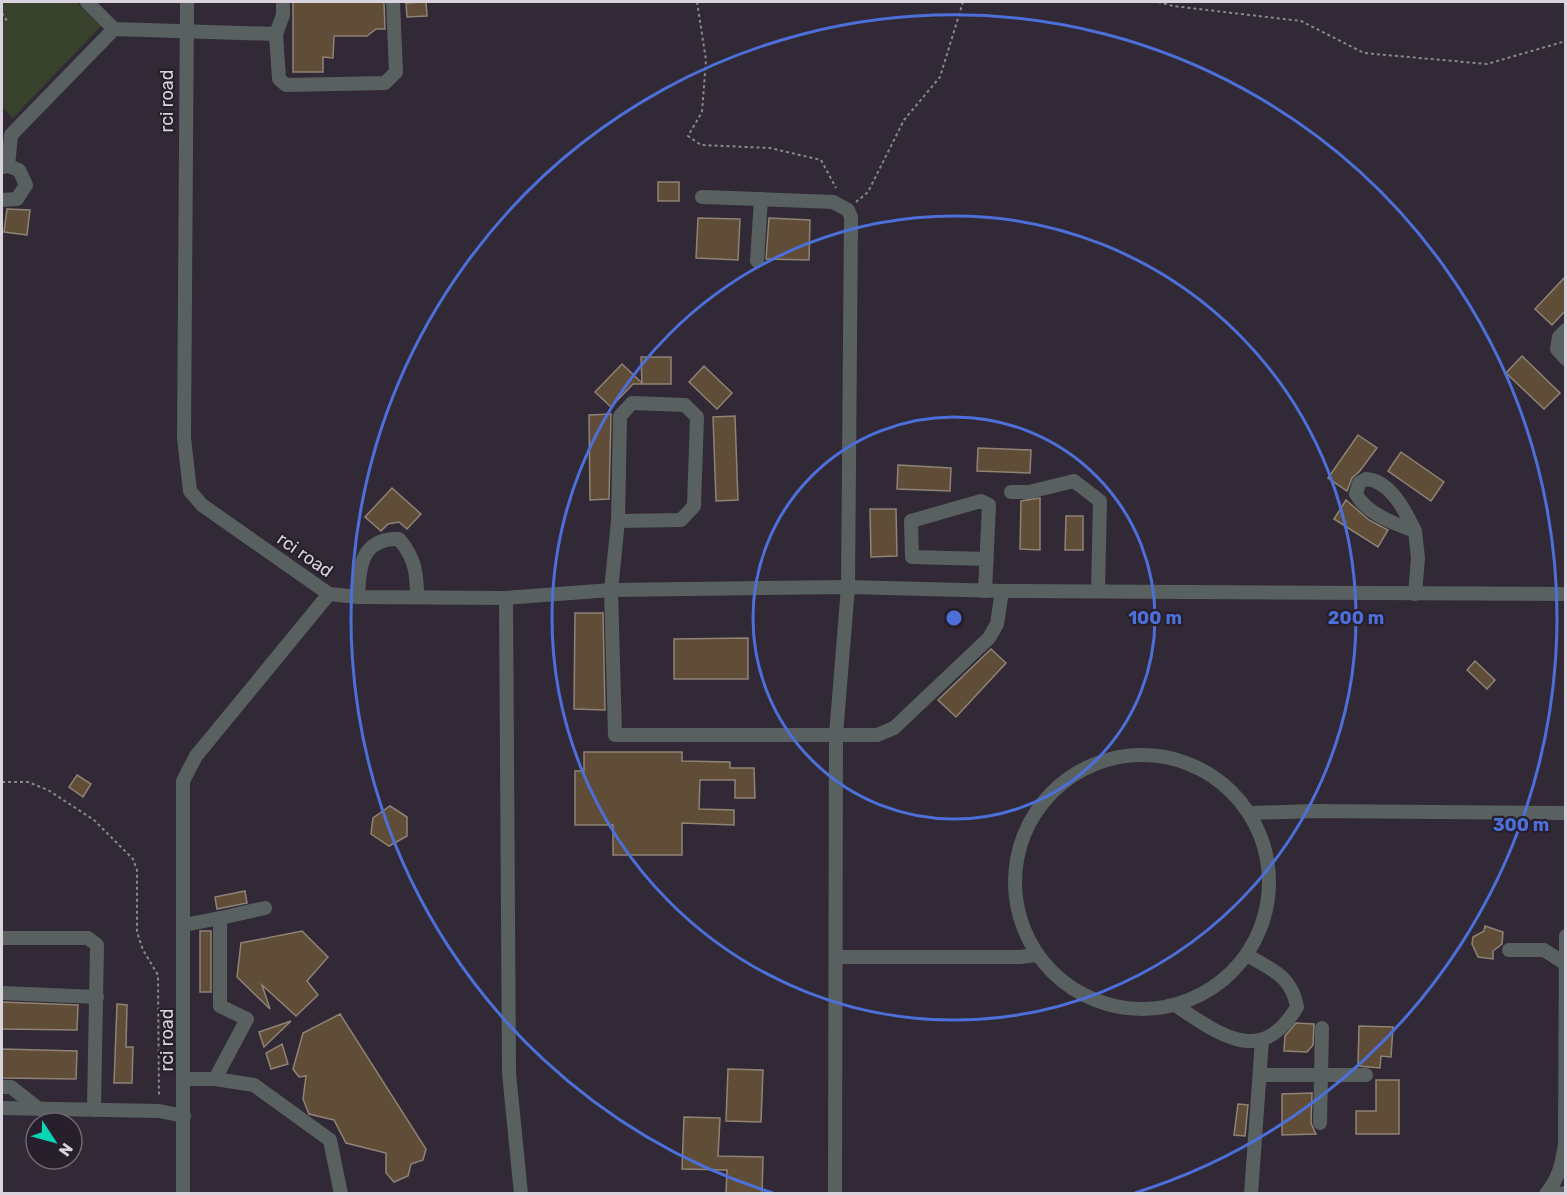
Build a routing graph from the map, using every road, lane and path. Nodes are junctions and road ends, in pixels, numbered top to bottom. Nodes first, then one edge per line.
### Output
1 (87, 2) edge
2 (187, 2) edge
3 (284, 2) edge
4 (393, 2) edge
5 (697, 2) edge
6 (963, 2) edge
7 (1158, 2) edge
8 (2, 13) edge
9 (7, 21) dead end
10 (114, 29) junction
11 (185, 32) junction
12 (276, 34) junction
13 (1566, 41) edge
14 (6, 130) edge
15 (5, 167) edge
16 (837, 190) dead end
17 (702, 196) dead end
18 (761, 199) junction
19 (2, 200) edge
20 (848, 210) junction
21 (757, 261) dead end
22 (1566, 330) edge
23 (1566, 359) edge
24 (1011, 492) dead end
25 (618, 521) junction
26 (1414, 531) dead end
27 (987, 559) junction
28 (848, 587) junction
29 (611, 590) junction
30 (985, 591) junction
31 (1002, 591) junction
32 (1098, 591) junction
33 (329, 594) junction
34 (1415, 594) junction
35 (1566, 594) edge
36 (358, 597) junction
37 (417, 597) junction
38 (507, 598) junction
39 (837, 735) junction
40 (2, 782) edge
41 (1251, 813) junction
42 (1566, 813) edge
43 (265, 908) dead end
44 (219, 918) junction
45 (184, 925) junction
46 (2, 938) edge
47 (1565, 941) edge
48 (1509, 950) dead end
49 (1037, 955) junction
50 (1247, 955) junction
51 (837, 957) junction
52 (1564, 963) edge
53 (2, 993) edge
54 (97, 997) junction
55 (1175, 1005) junction
56 (1322, 1028) dead end
57 (1262, 1040) junction
58 (1261, 1075) junction
59 (1321, 1075) junction
60 (1366, 1075) dead end
61 (185, 1079) junction
62 (215, 1079) junction
63 (2, 1087) edge
64 (2, 1108) edge
65 (39, 1109) junction
66 (94, 1110) junction
67 (159, 1112) junction
68 (184, 1116) junction
69 (1320, 1123) dead end
70 (1566, 1192) edge
71 (183, 1194) edge
72 (341, 1194) edge
73 (521, 1194) edge
74 (835, 1194) edge
75 (1251, 1194) edge
76 (1546, 1194) edge
77 (1560, 1194) edge

1 - 10 street
2 - 11 street, rci road
3 - 12 street
4 - 12 street
5 - 16 path
6 - 20 path
7 - 13 path
8 - 9 path
10 - 11 street
10 - 14 street
11 - 12 street
11 - 33 street, rci road
14 - 15 street
15 - 19 street
17 - 18 street
18 - 20 street
18 - 21 street
20 - 28 street
22 - 23 street
24 - 32 street
25 - 25 street
25 - 29 street
26 - 34 street
27 - 27 street
27 - 30 street
28 - 29 street
28 - 30 street
28 - 39 street
29 - 38 street
29 - 39 street
30 - 31 street
31 - 32 street
31 - 39 street
32 - 34 street
33 - 36 street
33 - 45 street, rci road
34 - 35 street
36 - 37 street
36 - 37 street
37 - 38 street
38 - 73 street
39 - 51 street
40 - 67 path
41 - 42 street
41 - 49 street
41 - 50 street
43 - 44 street
44 - 45 street
44 - 62 street
45 - 61 street, rci road
46 - 54 street
47 - 52 street
48 - 52 street
49 - 51 street
49 - 55 street
50 - 55 street
50 - 57 street
51 - 74 street
52 - 76 street
53 - 54 street
54 - 66 street
55 - 57 street
56 - 59 street
57 - 58 street
58 - 59 street
58 - 75 street
59 - 60 street
59 - 69 street
61 - 62 street
61 - 68 street, rci road
62 - 72 street
63 - 65 street
64 - 65 street
65 - 66 street
66 - 67 street
67 - 68 street
68 - 71 street, rci road
70 - 77 street

